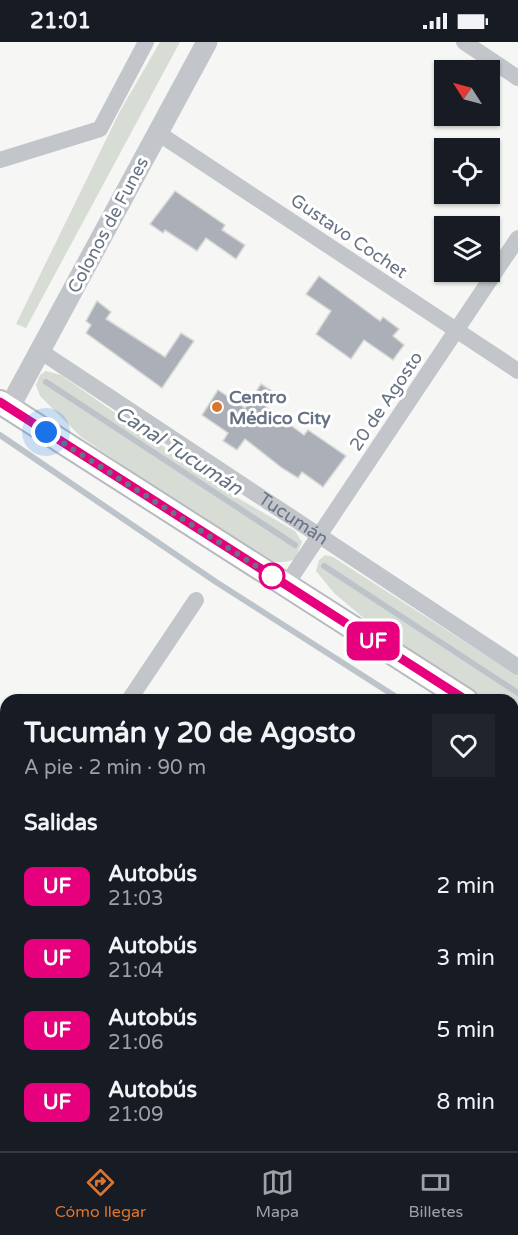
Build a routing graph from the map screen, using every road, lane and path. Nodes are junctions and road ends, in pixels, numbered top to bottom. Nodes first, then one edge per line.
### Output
1 (146, 42) edge
2 (207, 42) edge
3 (464, 42) edge
4 (518, 78) edge
5 (158, 133) junction
6 (0, 160) edge
7 (518, 238) edge
8 (456, 331) junction
9 (40, 351) junction
10 (518, 371) edge
11 (4, 405) edge
12 (319, 536) junction
13 (286, 585) junction
14 (196, 600) dead end
15 (518, 668) edge
16 (133, 694) edge
17 (457, 694) edge

1 - 6 street
2 - 5 street, Colonos de Funes
3 - 4 street
5 - 8 street, Gustavo Cochet
5 - 9 street, Colonos de Funes
7 - 8 street, 20 de Agosto
8 - 10 street, Gustavo Cochet
8 - 12 street, 20 de Agosto
9 - 11 street, Colonos de Funes
9 - 12 street, Tucumán
11 - 13 main road
12 - 13 street, 20 de Agosto
12 - 15 street, Tucumán
13 - 17 main road
14 - 16 street

